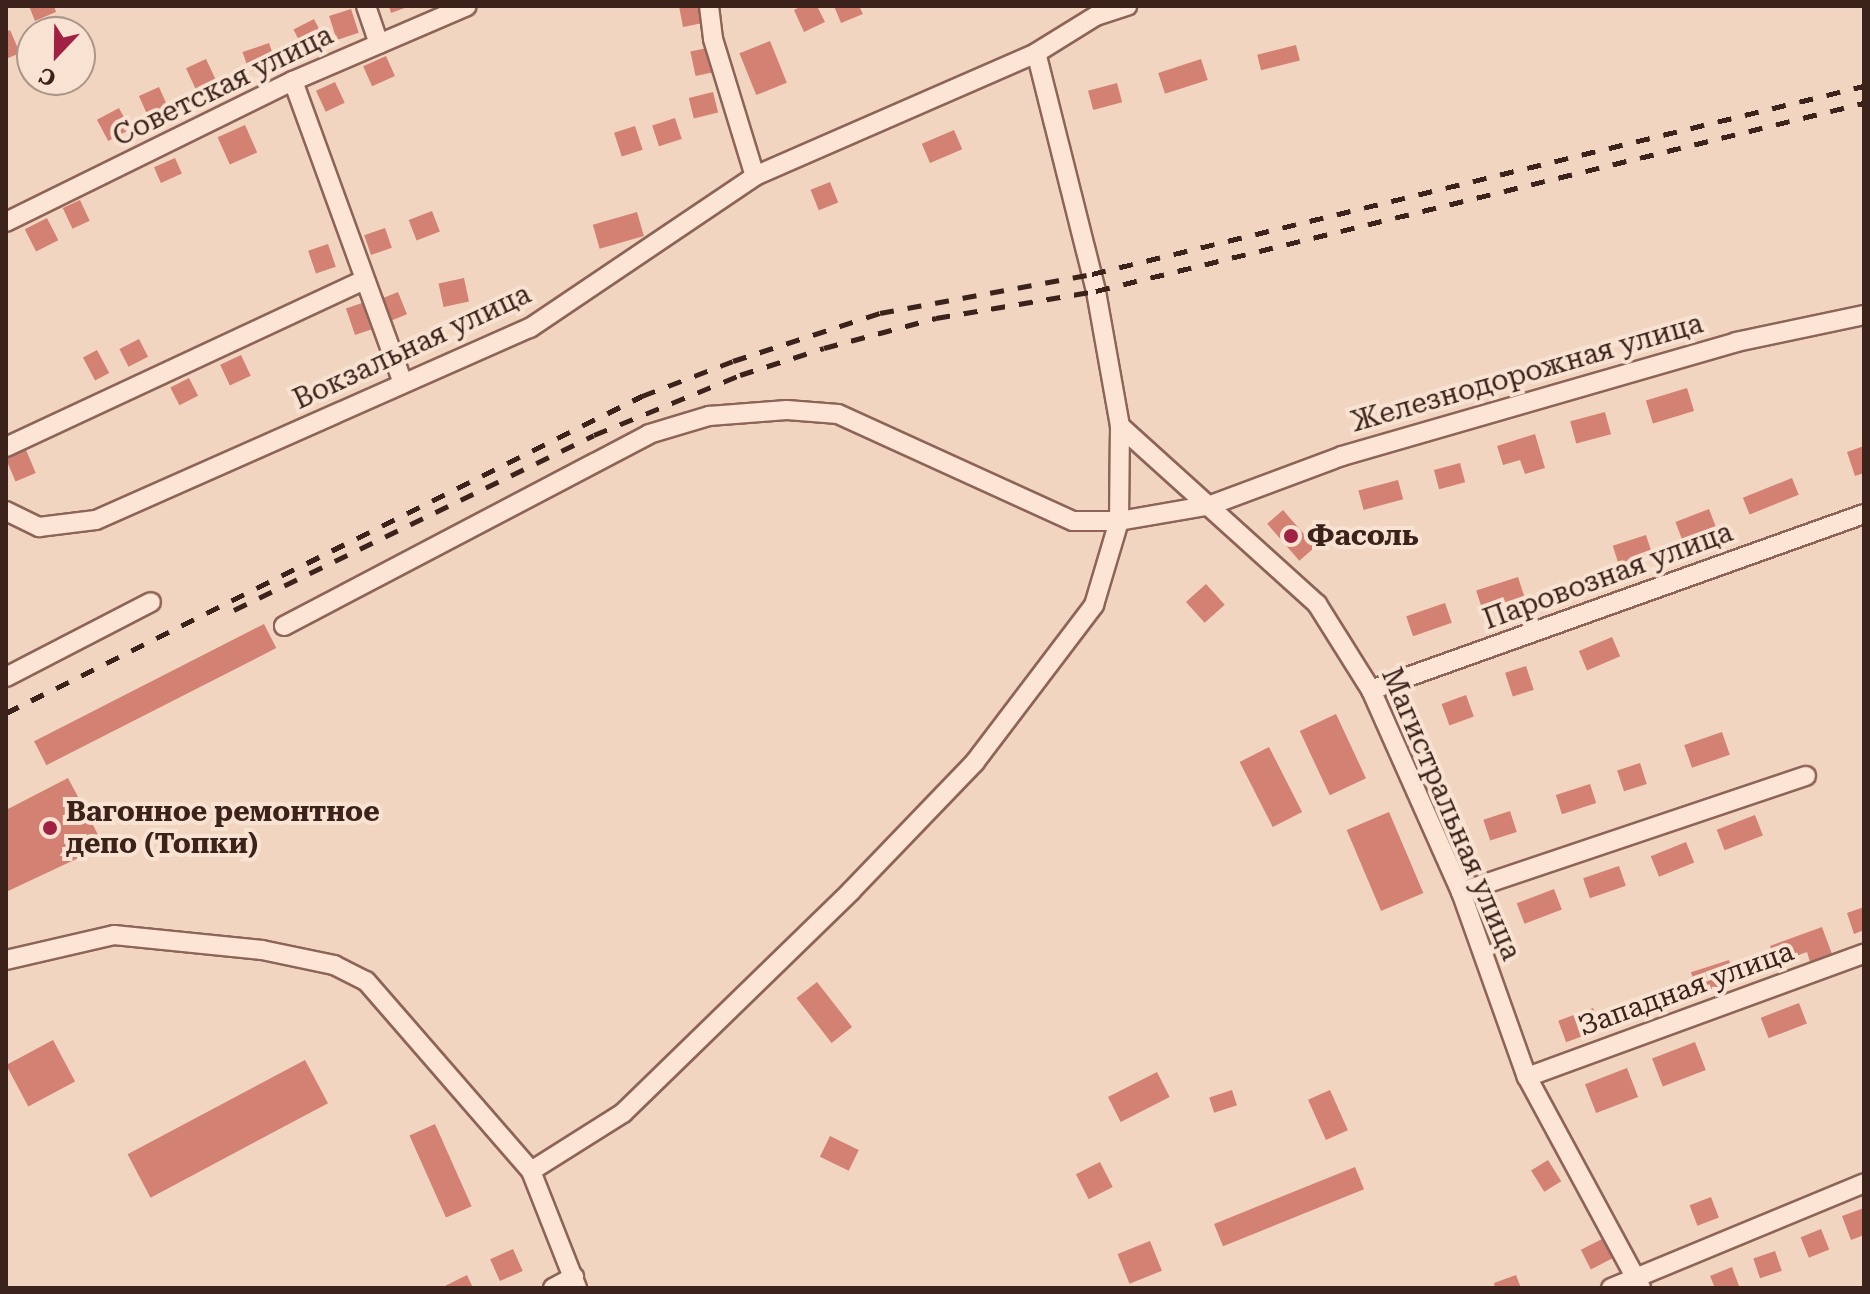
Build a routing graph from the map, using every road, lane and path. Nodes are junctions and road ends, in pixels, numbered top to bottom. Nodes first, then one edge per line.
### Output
1 (366, 6) edge
2 (467, 6) edge
3 (709, 6) edge
4 (1127, 6) edge
5 (379, 44) junction
6 (1036, 53) junction
7 (293, 81) junction
8 (755, 176) junction
9 (6, 222) edge
10 (364, 280) junction
11 (1864, 315) edge
12 (403, 383) junction
13 (1120, 426) junction
14 (6, 447) edge
15 (1211, 505) junction
16 (6, 511) edge
17 (1864, 514) edge
18 (1119, 521) junction
19 (151, 602) dead end
20 (284, 626) dead end
21 (6, 677) edge
22 (1371, 690) junction
23 (1806, 776) dead end
24 (1461, 892) junction
25 (1864, 954) edge
26 (6, 960) edge
27 (1527, 1077) junction
28 (531, 1171) junction
29 (1864, 1183) edge
30 (576, 1282) edge
31 (1639, 1282) edge
32 (553, 1288) edge
33 (1611, 1288) edge

1 - 5 street
2 - 5 street, Советская улица
3 - 8 street
4 - 6 street, Вокзальная улица
5 - 7 street, Советская улица
6 - 8 street, Вокзальная улица
6 - 13 street
7 - 9 street, Советская улица
7 - 10 street
8 - 12 street, Вокзальная улица
10 - 12 street
10 - 14 street
11 - 15 street, Железнодорожная улица
12 - 16 street, Вокзальная улица
13 - 15 street, Магистральная улица
13 - 18 street
15 - 18 street, Железнодорожная улица
15 - 22 street, Магистральная улица
17 - 22 street, Паровозная улица
18 - 20 street, Железнодорожная улица
18 - 28 street
19 - 21 street
22 - 24 street, Магистральная улица
23 - 24 street
24 - 27 street, Магистральная улица
25 - 27 street, Западная улица
26 - 28 street
27 - 31 street, Магистральная улица
28 - 30 street
29 - 31 street
30 - 32 street
31 - 33 street

